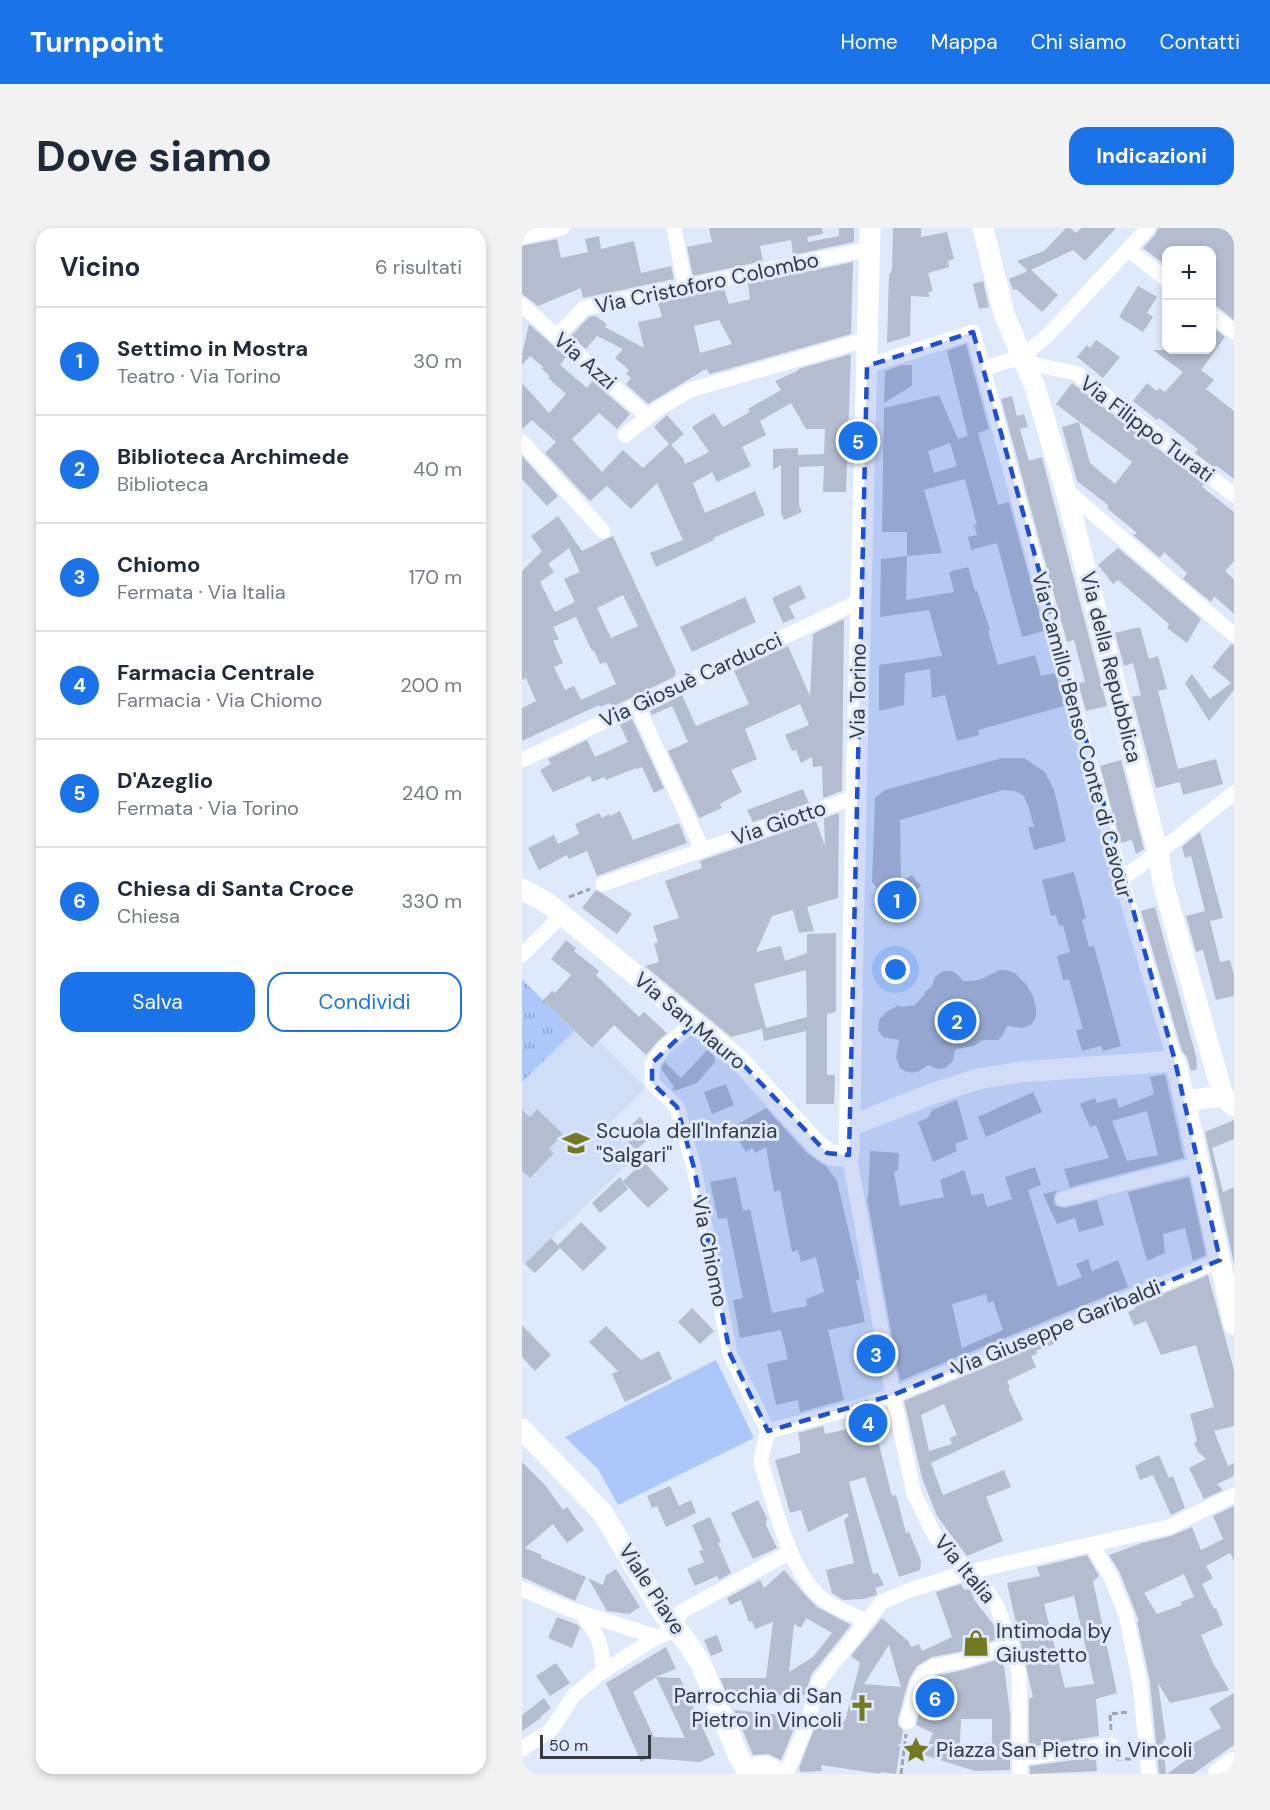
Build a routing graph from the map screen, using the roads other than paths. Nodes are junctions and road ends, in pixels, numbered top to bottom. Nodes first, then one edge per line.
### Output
1 (525, 228) edge
2 (562, 228) edge
3 (674, 228) edge
4 (870, 228) edge
5 (983, 228) edge
6 (1148, 228) edge
7 (522, 235) edge
8 (869, 249) junction
9 (1129, 250) junction
10 (1162, 275) edge
11 (685, 287) junction
12 (522, 305) edge
13 (1216, 318) edge
14 (1234, 332) edge
15 (557, 336) junction
16 (868, 339) junction
17 (1023, 359) junction
18 (867, 366) junction
19 (983, 369) junction
20 (648, 417) junction
21 (625, 435) dead end
22 (522, 442) edge
23 (1066, 490) junction
24 (1234, 495) edge
25 (603, 531) dead end
26 (861, 601) junction
27 (1234, 635) edge
28 (637, 705) junction
29 (522, 760) edge
30 (1234, 793) edge
31 (856, 797) junction
32 (702, 849) junction
33 (1158, 854) junction
34 (1121, 879) junction
35 (603, 884) road end
36 (522, 889) edge
37 (556, 910) junction
38 (522, 955) edge
39 (694, 1023) junction
40 (1175, 1061) junction
41 (1185, 1101) junction
42 (1229, 1101) edge
43 (850, 1126) junction
44 (849, 1155) junction
45 (1199, 1164) junction
46 (1063, 1199) dead end
47 (1220, 1260) junction
48 (1234, 1325) edge
49 (893, 1395) junction
50 (522, 1429) edge
51 (768, 1431) junction
52 (1234, 1495) edge
53 (1092, 1545) junction
54 (790, 1552) junction
55 (968, 1572) junction
56 (522, 1589) edge
57 (580, 1612) junction
58 (867, 1621) junction
59 (666, 1633) junction
60 (1011, 1645) junction
61 (602, 1672) junction
62 (907, 1722) road end
63 (522, 1749) edge
64 (1111, 1752) road end
65 (1020, 1758) junction
66 (1234, 1762) edge
67 (1148, 1766) edge
68 (747, 1773) edge
69 (777, 1774) edge
70 (786, 1774) edge
71 (1020, 1774) edge
72 (1218, 1774) edge

1 - 7 street
2 - 7 street
3 - 11 street
4 - 8 street, Via Torino
5 - 17 street, Via della Repubblica
6 - 9 street
8 - 11 street, Via Cristoforo Colombo
8 - 16 street, Via Torino
9 - 10 street
9 - 17 street
11 - 15 street, Via Cristoforo Colombo
12 - 15 street, Via Azzi
13 - 14 street
15 - 20 street, Via Azzi
16 - 18 street, Via Torino
16 - 20 street
17 - 19 street
17 - 23 street, Via della Repubblica
17 - 24 street, Via Filippo Turati
18 - 19 street, Via Camillo Benso Conte di Cavour
18 - 26 street, Via Torino
19 - 34 street, Via Camillo Benso Conte di Cavour
20 - 21 street
22 - 25 street
23 - 27 street
23 - 33 street, Via della Repubblica
26 - 28 street, Via Giosuè Carducci
26 - 31 street, Via Torino
28 - 29 street, Via Giosuè Carducci
28 - 32 street
30 - 33 street
31 - 32 street, Via Giotto
31 - 43 street, Via Torino
32 - 35 street, Via Giotto
33 - 34 street
33 - 42 street, Via della Repubblica
34 - 40 street, Via Camillo Benso Conte di Cavour
36 - 37 street, Via San Mauro
37 - 38 street
37 - 39 street, Via San Mauro
39 - 44 street, Via San Mauro
39 - 51 street, Via Chiomo
40 - 41 street, Via Camillo Benso Conte di Cavour
40 - 43 street
41 - 42 street
41 - 45 street, Via Camillo Benso Conte di Cavour
43 - 44 street, Via Torino
44 - 49 street, Via Italia
45 - 46 street
45 - 47 street, Via Camillo Benso Conte di Cavour
47 - 48 street, Via Camillo Benso Conte di Cavour
47 - 49 street, Via Giuseppe Garibaldi
49 - 51 street
49 - 55 street, Via Italia
50 - 59 street, Viale Piave
51 - 54 street
52 - 53 street
53 - 55 street
53 - 67 street
54 - 58 street
54 - 59 street
55 - 58 street
55 - 60 street, Via Italia
56 - 57 street
57 - 59 street
57 - 61 street
58 - 70 street
59 - 61 street
59 - 68 street, Viale Piave
60 - 62 street
60 - 65 street, Via Italia
61 - 63 street
64 - 65 street
65 - 71 street, Via Italia
66 - 72 street
68 - 69 street

